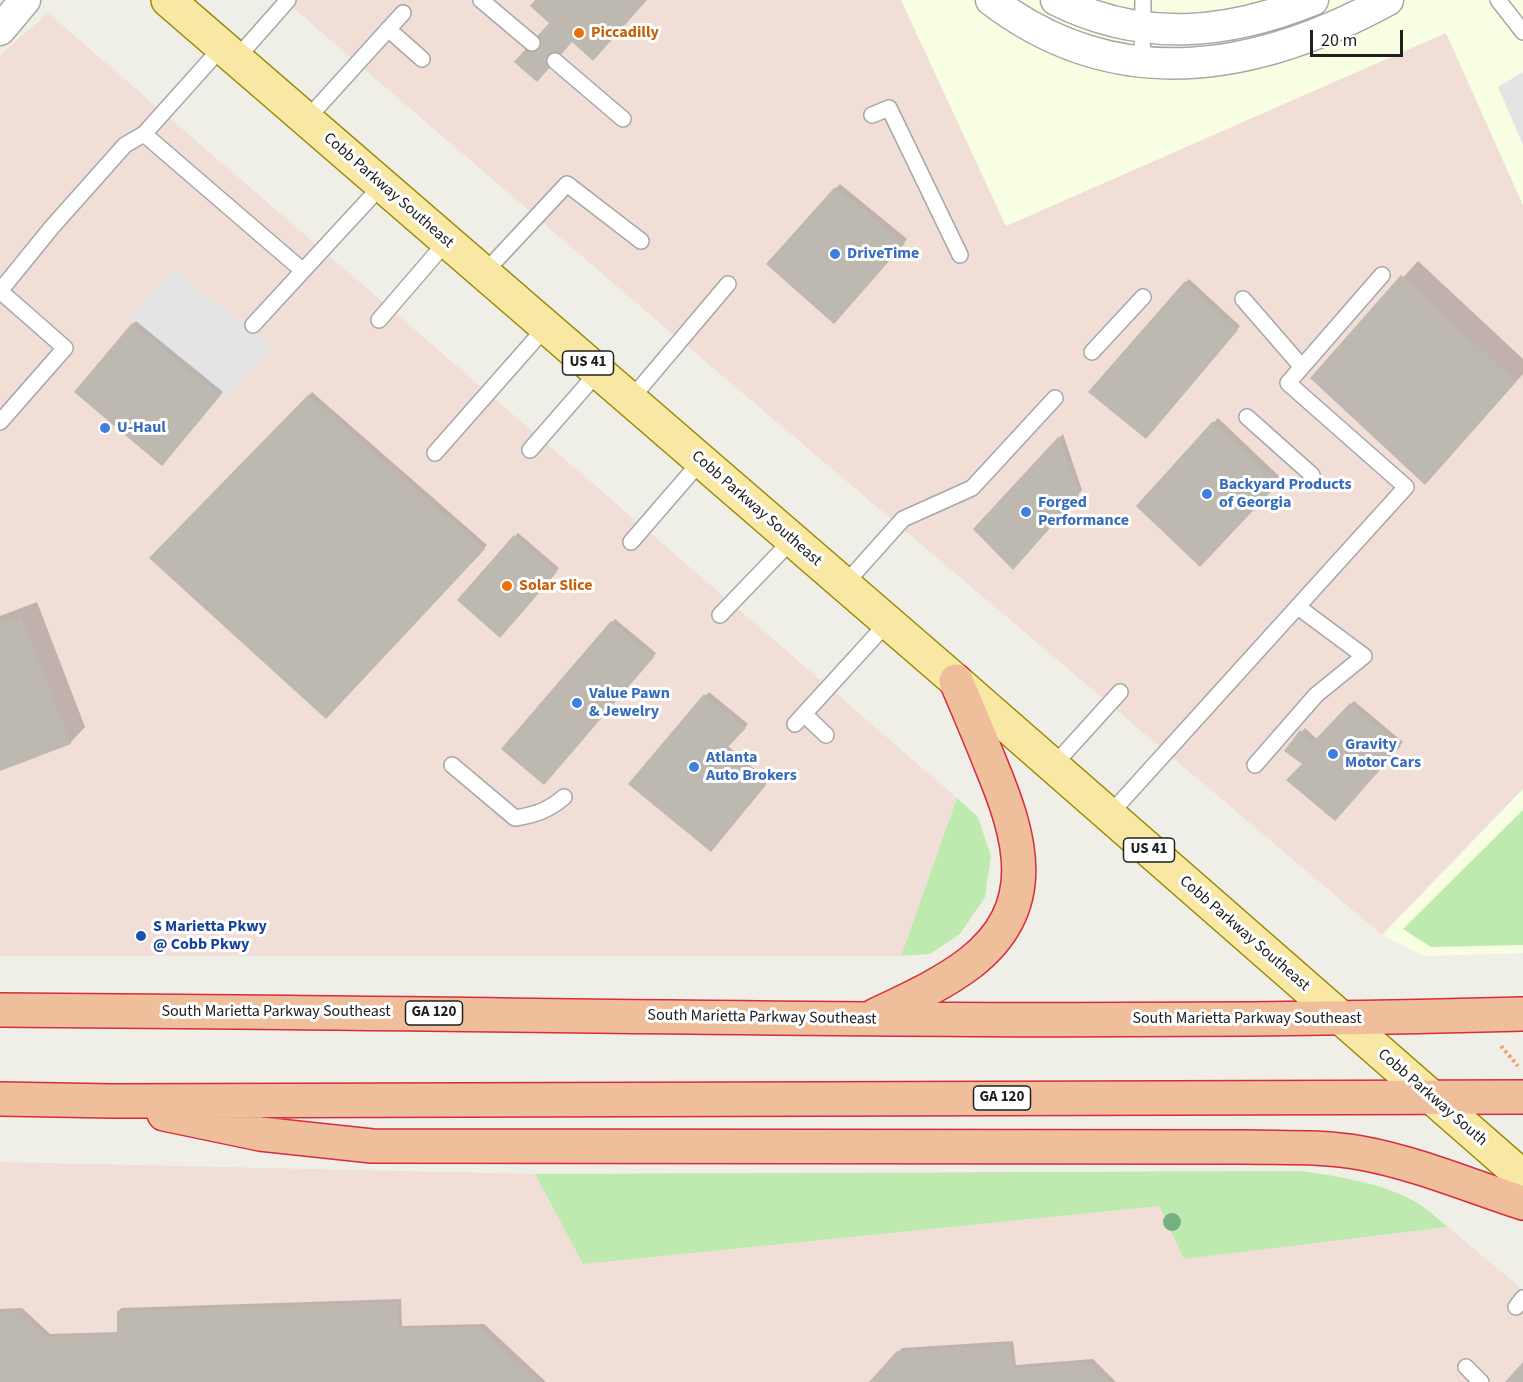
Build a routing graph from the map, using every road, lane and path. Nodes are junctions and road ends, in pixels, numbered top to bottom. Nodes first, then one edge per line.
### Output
1 (25, 0) edge
2 (168, 0) edge
3 (288, 0) edge
4 (481, 0) edge
5 (991, 0) edge
6 (1056, 0) edge
7 (1313, 0) edge
8 (1388, 0) edge
9 (1498, 0) edge
10 (403, 14) dead end
11 (1143, 14) edge
12 (1520, 23) edge
13 (388, 29) junction
14 (0, 30) edge
15 (532, 43) dead end
16 (229, 53) junction
17 (422, 59) dead end
18 (555, 61) dead end
19 (1142, 63) junction
20 (872, 115) dead end
21 (623, 119) dead end
22 (306, 120) junction
23 (144, 134) junction
24 (382, 185) junction
25 (447, 241) junction
26 (641, 241) dead end
27 (960, 255) dead end
28 (302, 270) junction
29 (484, 273) junction
30 (1382, 275) dead end
31 (728, 284) dead end
32 (0, 291) edge
33 (1143, 297) dead end
34 (1243, 299) dead end
35 (379, 320) dead end
36 (254, 325) dead end
37 (546, 327) junction
38 (1092, 352) dead end
39 (1302, 367) junction
40 (598, 372) junction
41 (1055, 398) dead end
42 (630, 400) junction
43 (1247, 417) dead end
44 (0, 422) edge
45 (530, 450) dead end
46 (435, 453) dead end
47 (701, 461) junction
48 (1312, 475) dead end
49 (792, 540) junction
50 (631, 542) dead end
51 (844, 585) junction
52 (1298, 607) junction
53 (720, 615) dead end
54 (888, 622) junction
55 (956, 681) junction
56 (1120, 692) dead end
57 (826, 735) dead end
58 (452, 765) dead end
59 (1256, 765) dead end
60 (1053, 766) junction
61 (564, 797) dead end
62 (1109, 815) junction
63 (0, 1010) edge
64 (1523, 1014) edge
65 (867, 1019) junction
66 (1341, 1020) junction
67 (1501, 1046) dead end
68 (1521, 1082) edge
69 (1430, 1097) junction
70 (0, 1099) edge
71 (113, 1101) junction
72 (1523, 1177) edge
73 (1523, 1203) edge
74 (1466, 1367) dead end
75 (1482, 1382) edge

1 - 14 street
2 - 16 main road, Cobb Parkway Southeast / US 41
3 - 16 lane
4 - 15 lane
5 - 19 street
6 - 11 street
7 - 11 street
8 - 19 street
9 - 12 lane
10 - 13 lane
11 - 19 lane
13 - 17 lane
13 - 22 lane
16 - 22 main road, Cobb Parkway Southeast / US 41
16 - 23 lane
18 - 21 lane
20 - 27 lane
22 - 24 main road, Cobb Parkway Southeast / US 41
23 - 28 lane
23 - 32 lane
24 - 25 main road, Cobb Parkway Southeast / US 41
24 - 28 lane
25 - 29 main road, Cobb Parkway Southeast / US 41
25 - 35 lane
26 - 29 lane
28 - 36 lane
29 - 37 main road, Cobb Parkway Southeast / US 41
30 - 39 lane
31 - 42 lane
32 - 44 lane
33 - 38 lane
34 - 39 lane
37 - 40 main road, Cobb Parkway Southeast / US 41
37 - 46 lane
39 - 52 lane
40 - 42 main road, Cobb Parkway Southeast / US 41
40 - 45 lane
41 - 51 lane
42 - 47 main road, Cobb Parkway Southeast / US 41
43 - 48 lane
47 - 49 main road, Cobb Parkway Southeast / US 41
47 - 50 lane
49 - 51 main road, Cobb Parkway Southeast / US 41
49 - 53 lane
51 - 54 main road, Cobb Parkway Southeast / US 41
52 - 59 lane
52 - 62 lane
54 - 55 main road, Cobb Parkway Southeast / US 41
54 - 57 lane
55 - 60 main road, Cobb Parkway Southeast / US 41
55 - 65 highway
56 - 60 lane
58 - 61 lane
60 - 62 main road, Cobb Parkway Southeast / US 41
62 - 66 main road, Cobb Parkway Southeast / US 41
63 - 65 highway, South Marietta Parkway Southeast / GA 120
64 - 66 highway, South Marietta Parkway Southeast / GA 120
65 - 66 highway, South Marietta Parkway Southeast / GA 120
66 - 69 main road, Cobb Parkway South / US 41
67 - 68 path
68 - 69 highway, GA 120
69 - 71 highway, GA 120
69 - 72 main road, Cobb Parkway South / US 41
70 - 71 highway, GA 120
71 - 73 highway
74 - 75 lane

